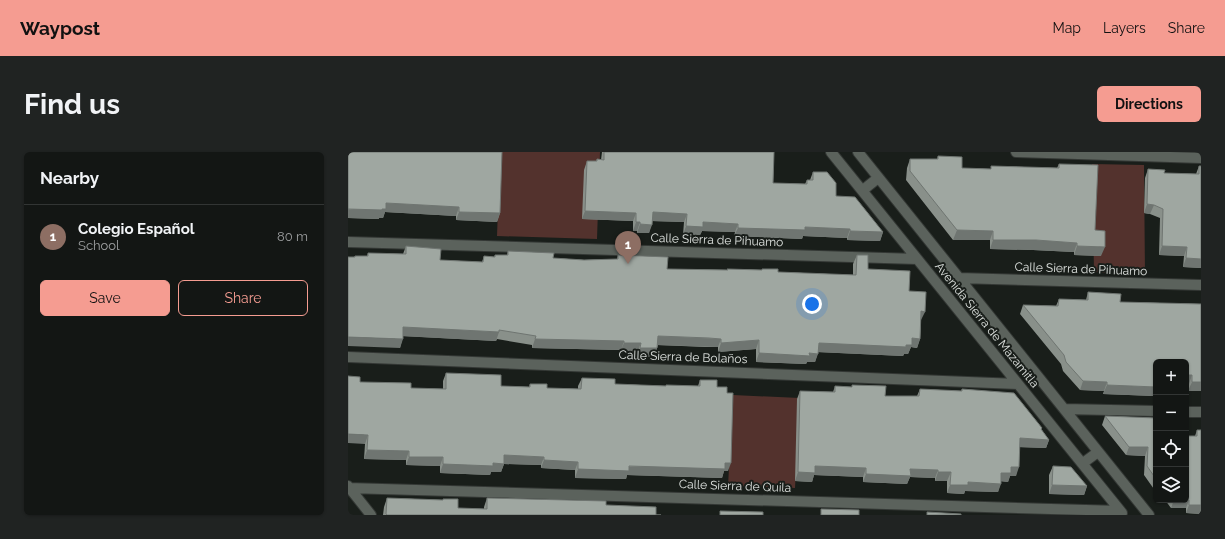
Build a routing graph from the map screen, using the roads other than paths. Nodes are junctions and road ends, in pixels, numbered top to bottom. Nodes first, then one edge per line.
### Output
1 (831, 152) edge
2 (858, 152) edge
3 (1016, 152) edge
4 (1201, 158) edge
5 (878, 178) junction
6 (863, 190) junction
7 (348, 242) edge
8 (917, 259) junction
9 (959, 278) junction
10 (1201, 286) edge
11 (348, 357) edge
12 (1018, 384) junction
13 (1064, 409) junction
14 (1153, 411) edge
15 (1189, 412) edge
16 (1201, 412) edge
17 (1098, 452) junction
18 (1083, 463) junction
19 (348, 487) edge
20 (1122, 513) edge
21 (371, 515) edge
22 (1149, 515) edge

1 - 6 street, Avenida Sierra de Mazamitla
2 - 5 street, Avenida Sierra de Mazamitla
3 - 4 street
5 - 6 street
5 - 9 street, Avenida Sierra de Mazamitla
6 - 8 street, Avenida Sierra de Mazamitla
7 - 8 street, Calle Sierra de Pihuamo
8 - 12 street, Avenida Sierra de Mazamitla
9 - 10 street, Calle Sierra de Pihuamo
9 - 13 street, Avenida Sierra de Mazamitla
11 - 12 street, Calle Sierra de Bolaños
12 - 18 street, Avenida Sierra de Mazamitla
13 - 14 street
13 - 17 street, Avenida Sierra de Mazamitla
15 - 16 street
17 - 18 street
17 - 22 street, Avenida Sierra de Mazamitla
18 - 20 street, Avenida Sierra de Mazamitla
19 - 20 street, Calle Sierra de Quila
19 - 21 street

